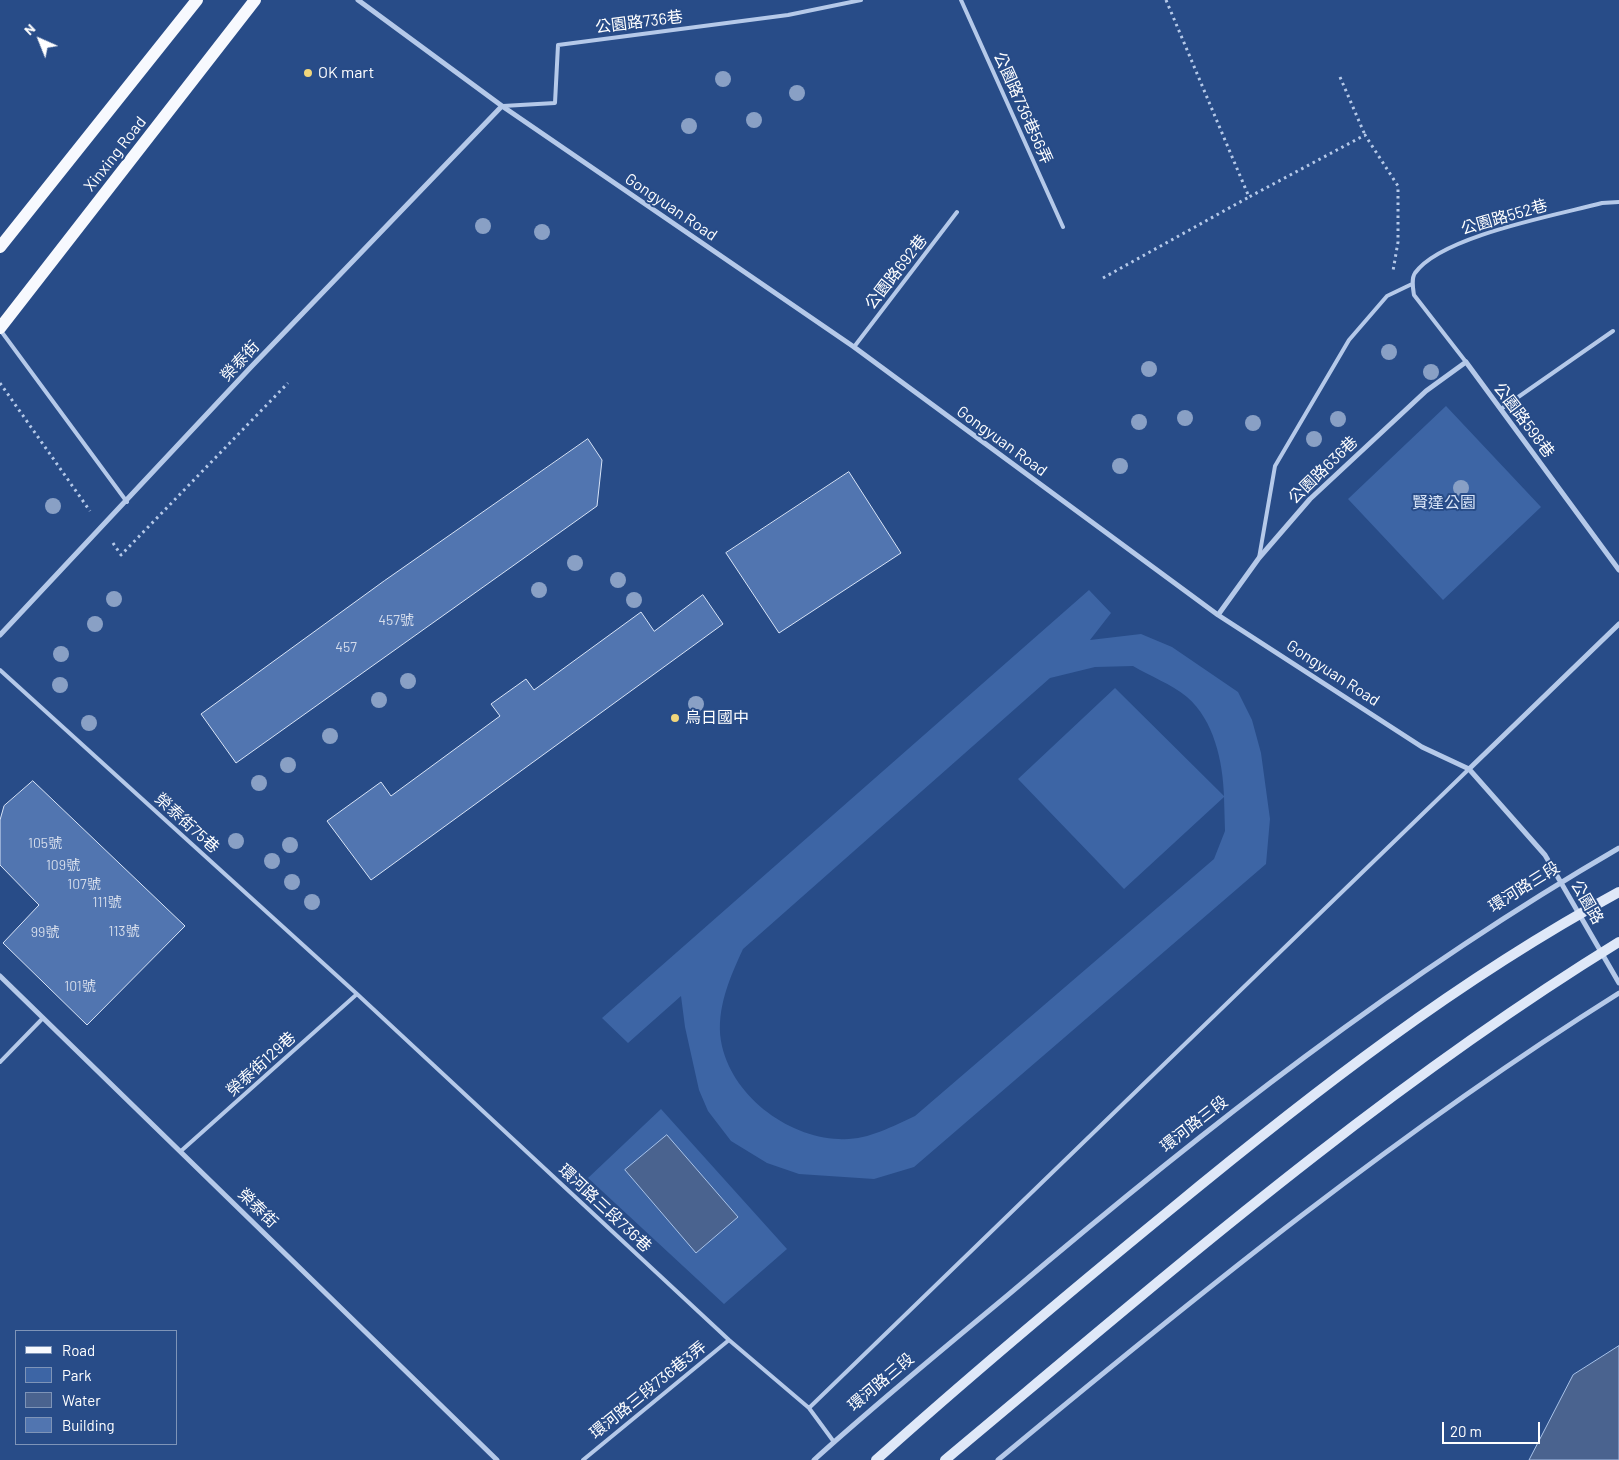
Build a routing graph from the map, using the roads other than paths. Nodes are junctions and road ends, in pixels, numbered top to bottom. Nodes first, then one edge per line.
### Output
1 (197, 0) edge
2 (255, 0) edge
3 (358, 0) edge
4 (861, 0) edge
5 (961, 0) edge
6 (502, 106) junction
7 (1619, 202) edge
8 (957, 212) dead end
9 (1063, 227) dead end
10 (0, 247) edge
11 (1412, 284) junction
12 (0, 328) edge
13 (1613, 331) dead end
14 (854, 346) junction
15 (1466, 362) junction
16 (1501, 409) junction
17 (127, 502) junction
18 (1259, 558) junction
19 (1619, 570) edge
20 (1218, 615) junction
21 (1619, 624) edge
22 (0, 635) edge
23 (0, 670) edge
24 (1469, 769) junction
25 (1619, 848) edge
26 (1561, 881) junction
27 (1619, 892) edge
28 (1579, 914) junction
29 (1619, 942) edge
30 (1602, 952) junction
31 (0, 976) edge
32 (1619, 983) edge
33 (1619, 993) edge
34 (357, 994) junction
35 (43, 1018) junction
36 (0, 1062) edge
37 (181, 1151) junction
38 (729, 1340) junction
39 (809, 1408) junction
40 (834, 1442) junction
41 (497, 1460) edge
42 (583, 1460) edge
43 (814, 1460) edge
44 (876, 1460) edge
45 (945, 1460) edge
46 (998, 1460) edge

1 - 10 main road, Xinxing Road
2 - 12 main road, Xinxing Road
3 - 6 street, Gongyuan Road
4 - 6 lane, 公園路736巷
5 - 9 lane, 公園路736巷56弄
6 - 14 street, Gongyuan Road
6 - 17 street, 榮泰街
7 - 11 lane, 公園路552巷
8 - 14 lane, 公園路692巷
11 - 15 lane, 公園路598巷
11 - 18 lane
12 - 17 lane
13 - 16 lane
14 - 20 street, Gongyuan Road
15 - 16 street, 公園路598巷
15 - 18 street, 公園路636巷
16 - 19 street, 公園路598巷
17 - 22 street, 榮泰街
18 - 20 street, 公園路636巷
20 - 24 street, Gongyuan Road
21 - 24 street
23 - 34 lane, 榮泰街75巷
24 - 26 street, 公園路
24 - 39 lane
25 - 26 street, 環河路三段
26 - 28 street, 公園路
26 - 40 street, 環河路三段
27 - 28 street
28 - 30 street, 公園路
28 - 44 street
29 - 30 street
30 - 32 street, 公園路
30 - 45 street
31 - 35 street, 榮泰街
33 - 46 street
34 - 37 lane, 榮泰街129巷
34 - 38 lane, 環河路三段736巷
35 - 36 lane
35 - 37 street, 榮泰街
37 - 41 street, 榮泰街
38 - 39 lane, 環河路三段736巷
38 - 42 lane, 環河路三段736巷3弄
39 - 40 lane, 環河路三段736巷
40 - 43 street, 環河路三段

